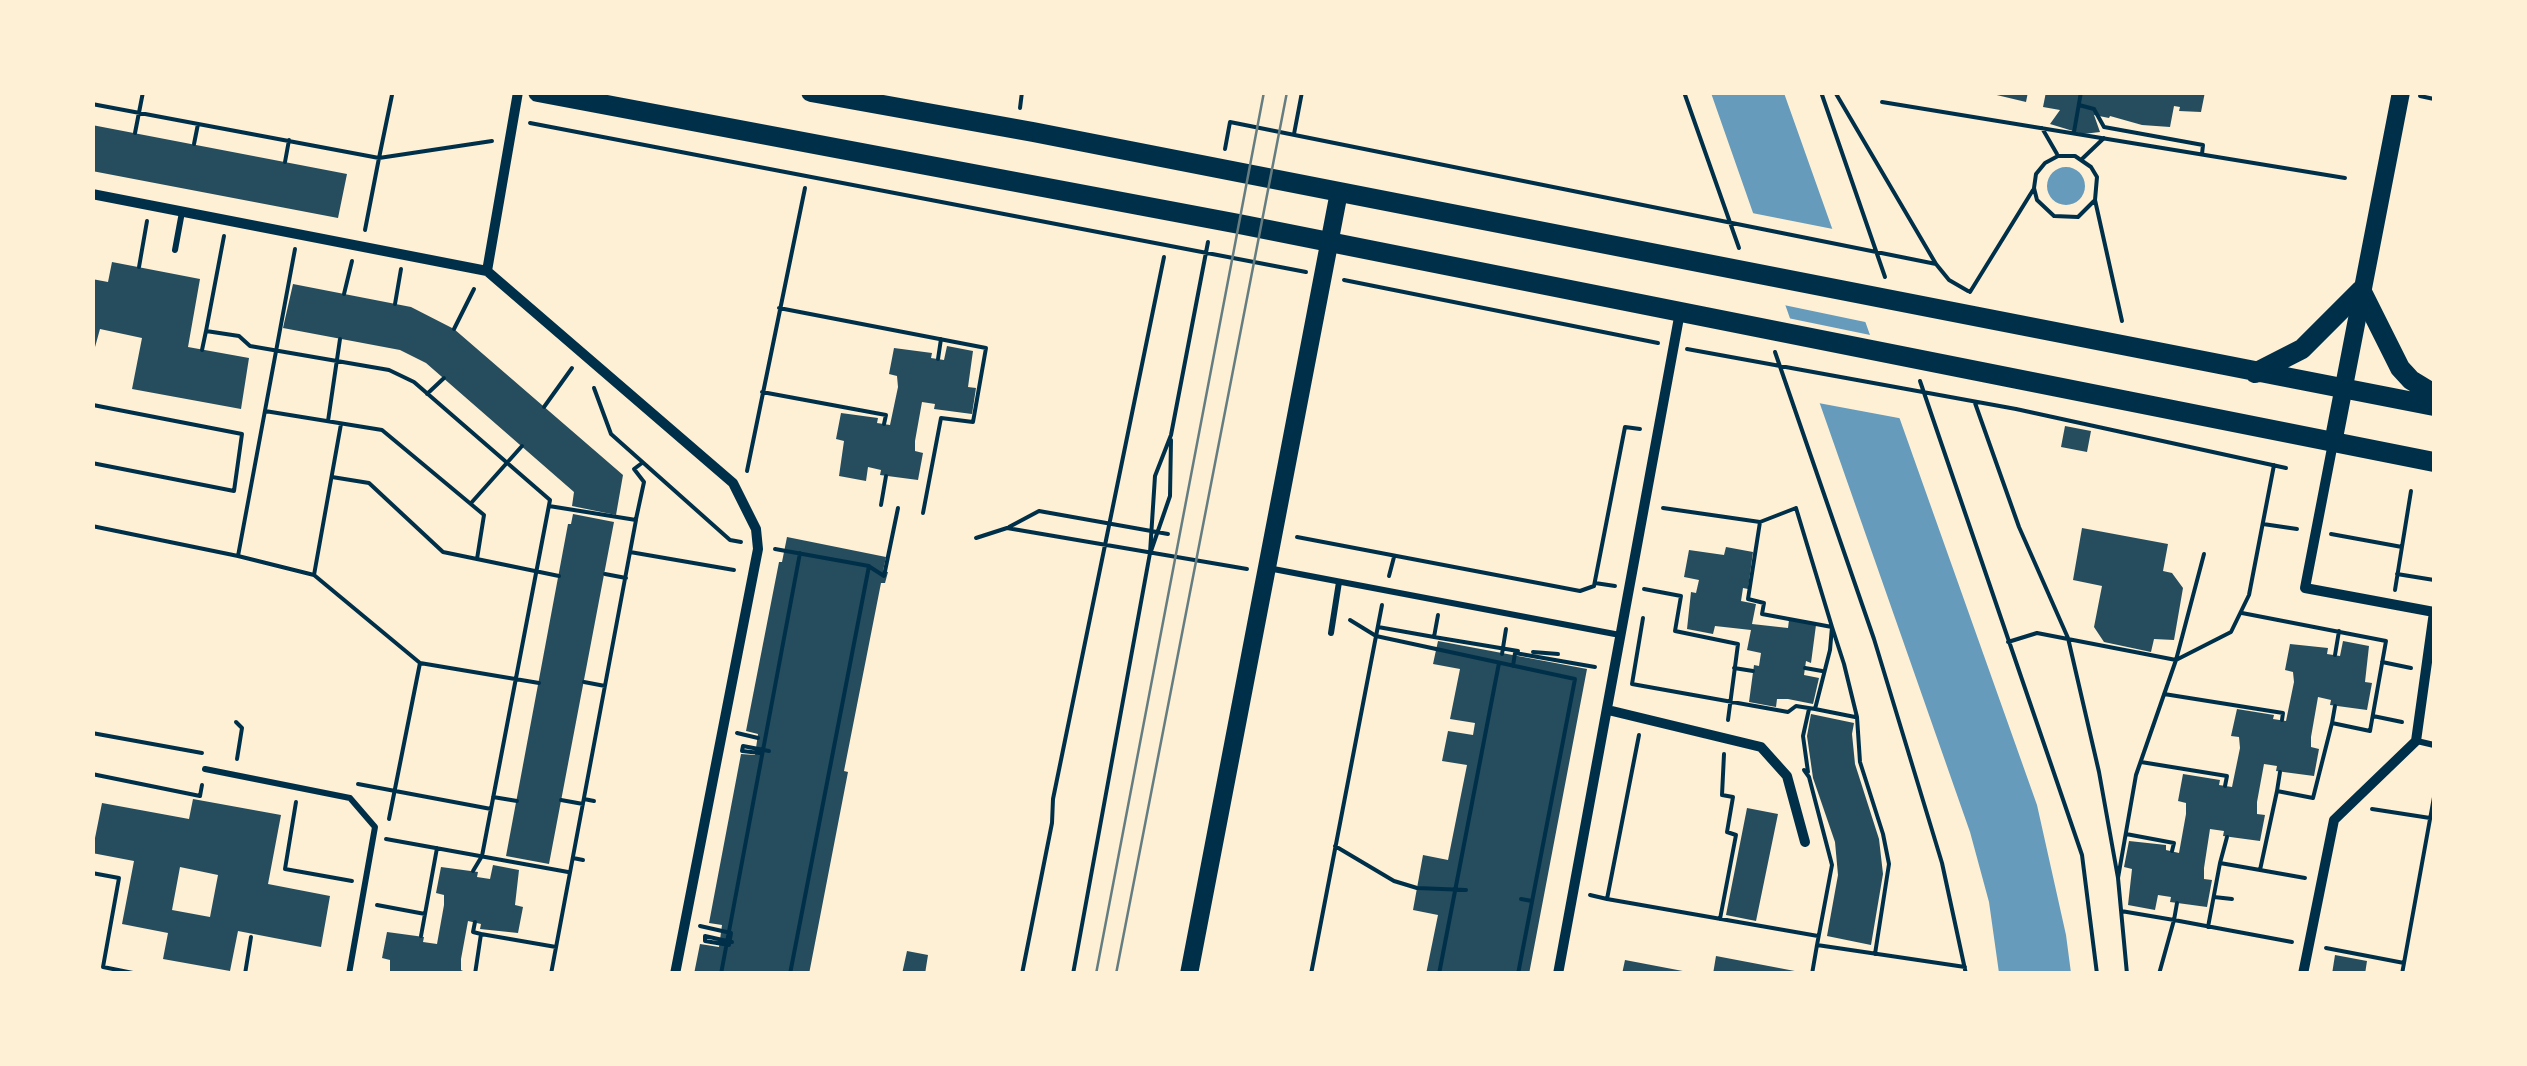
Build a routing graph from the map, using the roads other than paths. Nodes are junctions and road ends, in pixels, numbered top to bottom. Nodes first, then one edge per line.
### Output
1 (518, 92) edge
2 (538, 92) edge
3 (810, 92) edge
4 (2406, 94) edge
5 (1340, 192) junction
6 (92, 194) edge
7 (182, 212) junction
8 (1329, 242) junction
9 (175, 250) dead end
10 (487, 271) junction
11 (2361, 290) junction
12 (1680, 312) junction
13 (2255, 372) junction
14 (2343, 390) junction
15 (2434, 394) edge
16 (2434, 406) edge
17 (2333, 442) junction
18 (2434, 462) edge
19 (1266, 568) junction
20 (1339, 582) junction
21 (2434, 612) edge
22 (1331, 633) dead end
23 (1621, 635) junction
24 (1608, 710) junction
25 (2416, 741) junction
26 (2434, 745) edge
27 (205, 770) road end
28 (1805, 842) dead end
29 (349, 974) edge
30 (675, 974) edge
31 (1189, 974) edge
32 (1558, 974) edge
33 (2303, 974) edge

1 - 10 street
2 - 8 main road
3 - 5 main road
4 - 11 street
5 - 8 street
5 - 13 main road
6 - 7 street
7 - 9 lane
7 - 10 street
8 - 12 main road
8 - 19 street
10 - 30 street
11 - 13 main road
11 - 14 street
11 - 15 main road
12 - 17 main road
12 - 23 street
13 - 14 main road
14 - 16 main road
14 - 17 street
17 - 18 main road
17 - 21 street
19 - 20 lane
19 - 31 street
20 - 22 lane
20 - 23 lane
21 - 25 street
23 - 24 street
24 - 28 street
24 - 32 street
25 - 26 lane
25 - 33 street
27 - 29 lane

